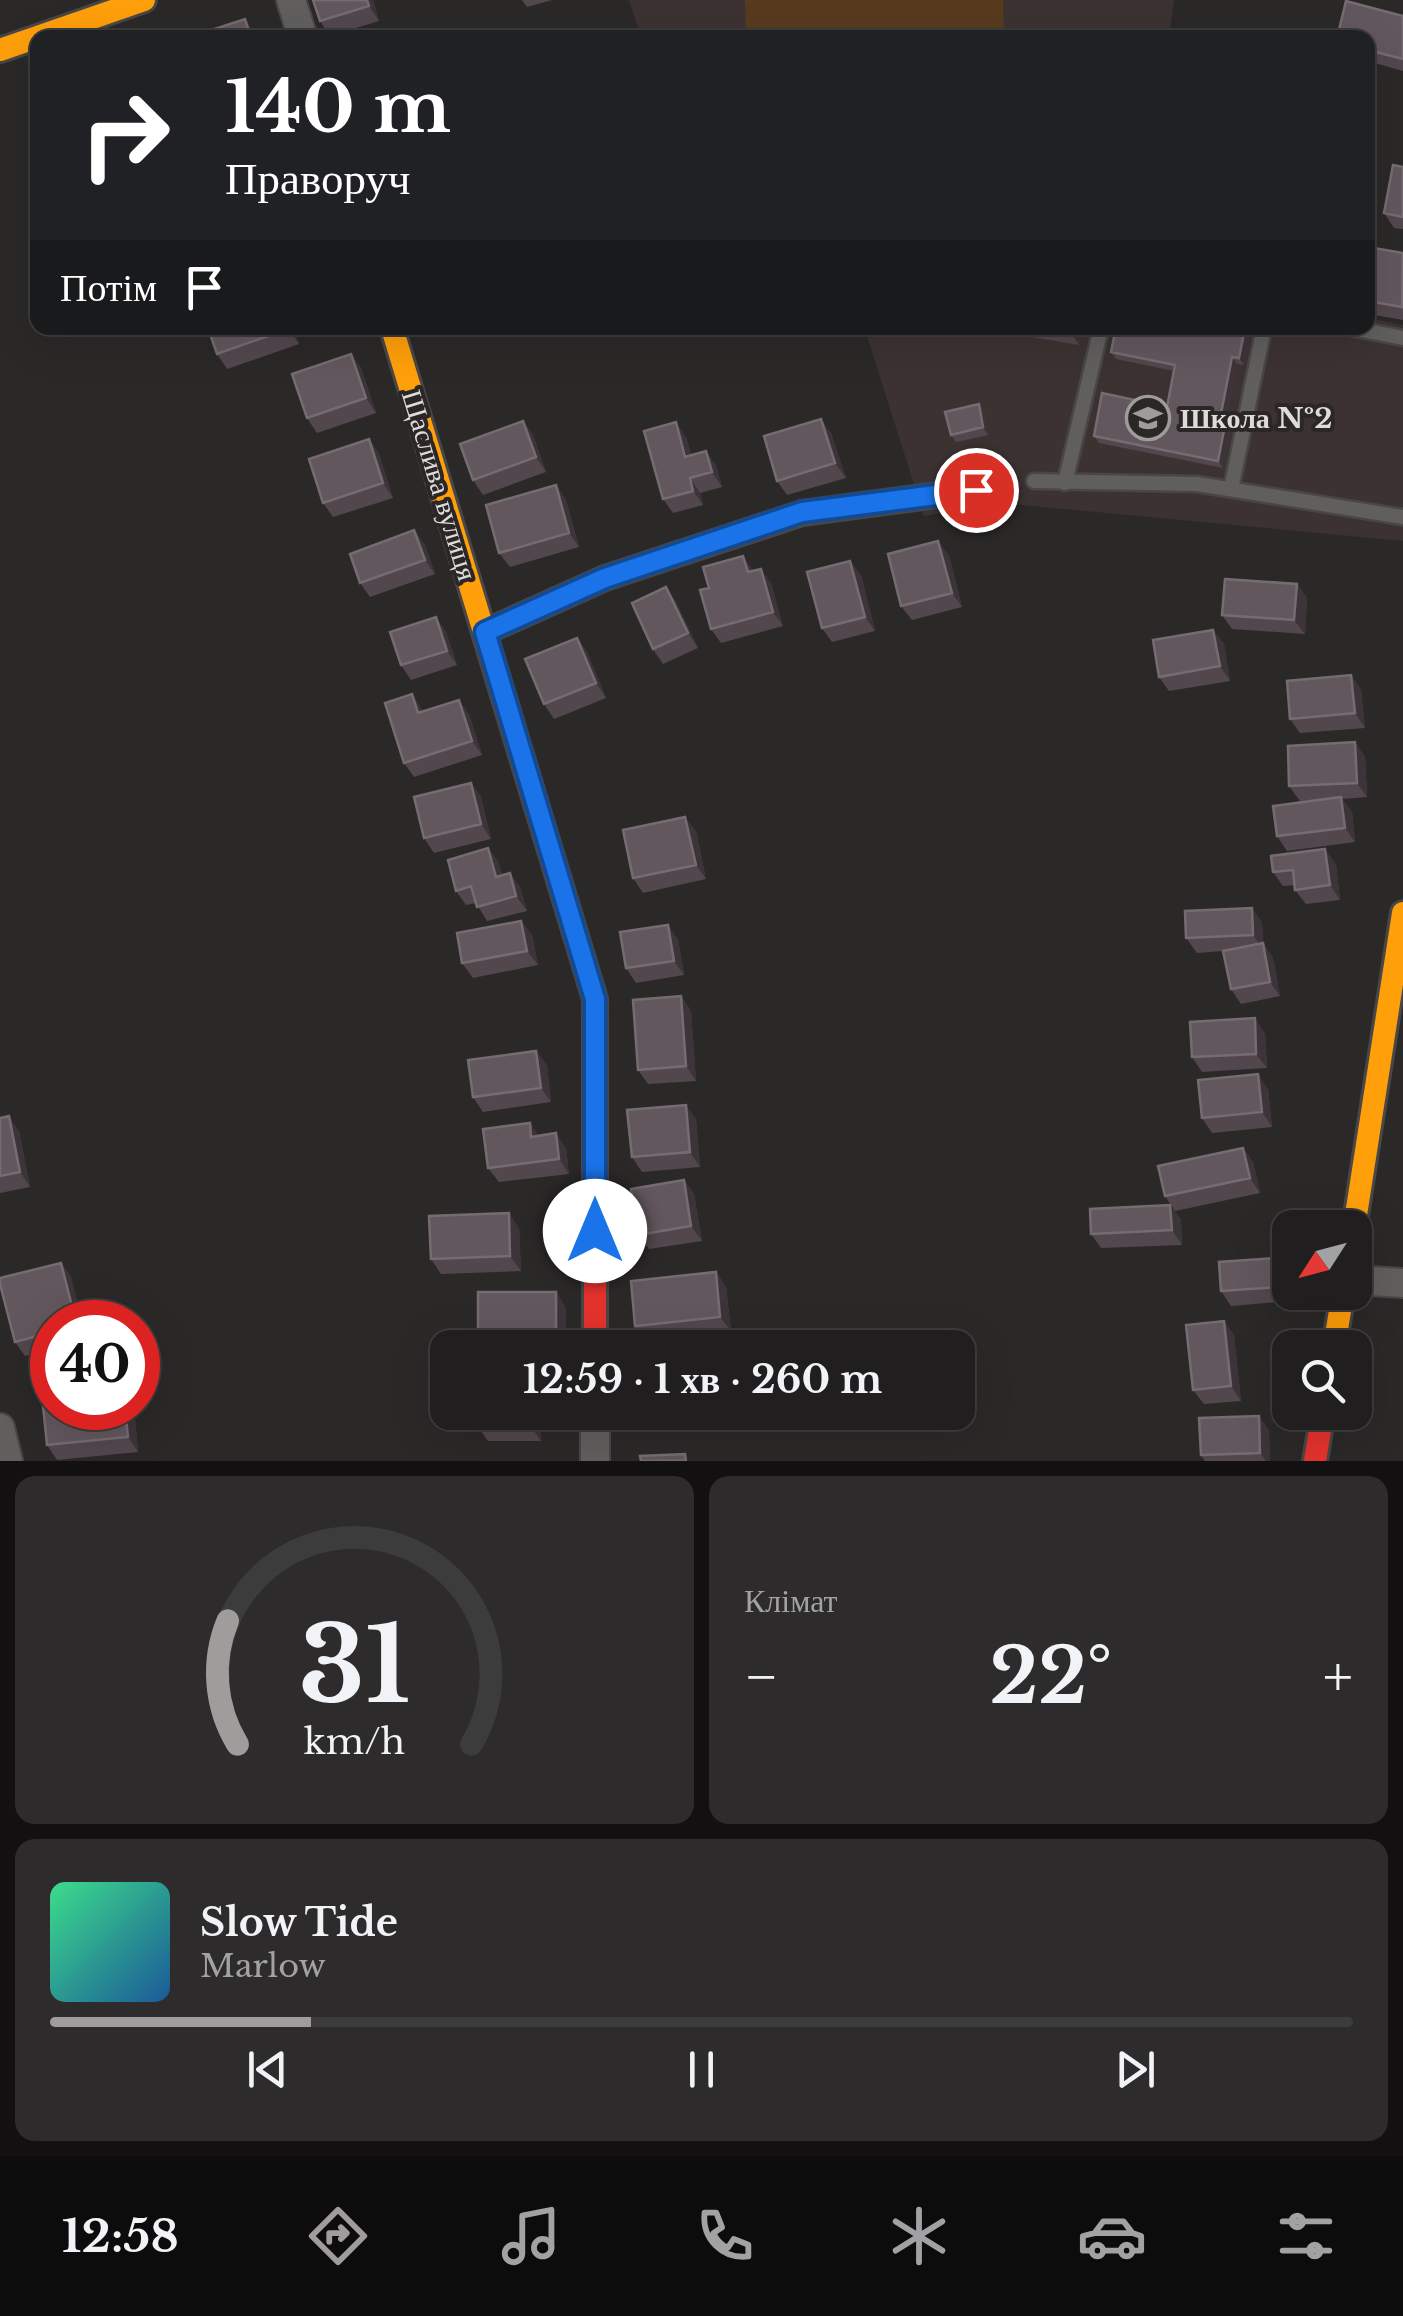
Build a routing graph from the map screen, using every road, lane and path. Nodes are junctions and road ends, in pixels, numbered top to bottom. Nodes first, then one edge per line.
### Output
1 (144, 0) edge
2 (292, 0) edge
3 (58, 30) edge
4 (301, 30) edge
5 (30, 40) edge
6 (0, 50) edge
7 (1375, 333) edge
8 (394, 335) edge
9 (1099, 335) edge
10 (1263, 335) edge
11 (1403, 338) edge
12 (1034, 482) dead end
13 (1065, 484) junction
14 (1230, 489) junction
15 (976, 490) dead end
16 (1403, 517) edge
17 (485, 632) junction
18 (1403, 913) edge
19 (1357, 1210) edge
20 (1372, 1281) edge
21 (1403, 1283) edge
22 (595, 1330) edge
23 (0, 1428) edge
24 (595, 1430) edge
25 (1320, 1430) edge
26 (8, 1461) edge
27 (595, 1461) edge
28 (1315, 1461) edge

1 - 3 street
2 - 4 street
5 - 6 street
7 - 11 lane
8 - 17 street, Щаслива вулиця
9 - 13 lane
10 - 14 lane
12 - 13 lane
13 - 14 lane
14 - 16 lane
15 - 17 street
17 - 22 street, Щаслива вулиця
18 - 19 street
20 - 21 street
23 - 26 street
24 - 27 street
25 - 28 street

